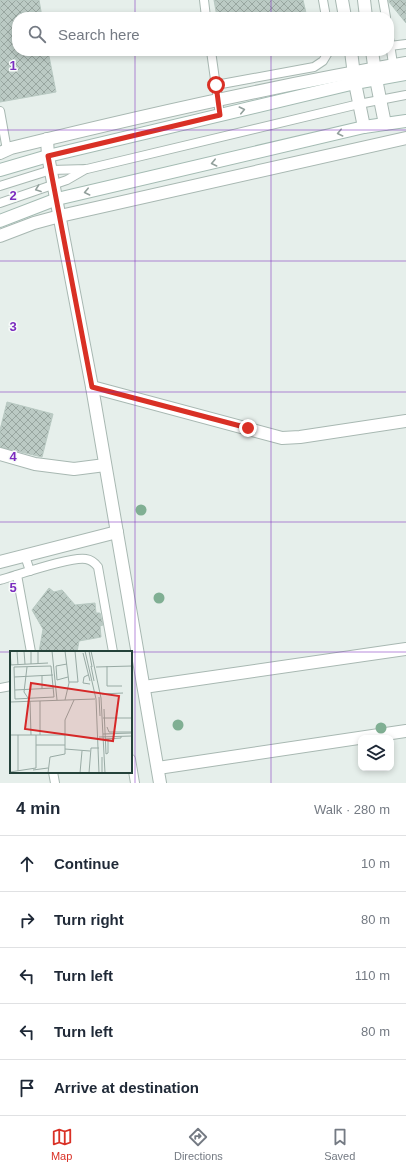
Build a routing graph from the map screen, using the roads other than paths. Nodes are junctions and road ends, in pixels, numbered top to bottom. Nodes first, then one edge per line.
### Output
1 (204, 0) edge
2 (323, 0) edge
3 (342, 0) edge
4 (364, 0) edge
5 (383, 0) edge
6 (205, 12) edge
7 (325, 12) edge
8 (344, 12) edge
9 (365, 12) edge
10 (385, 12) edge
11 (394, 42) edge
12 (406, 44) edge
13 (212, 56) edge
14 (326, 56) edge
15 (352, 56) edge
16 (373, 56) edge
17 (394, 56) edge
18 (406, 63) edge
19 (398, 72) edge
20 (376, 74) junction
21 (355, 78) junction
22 (216, 85) junction
23 (406, 96) edge
24 (218, 100) junction
25 (380, 100) junction
26 (359, 104) junction
27 (0, 110) edge
28 (220, 115) junction
29 (406, 121) edge
30 (386, 124) junction
31 (364, 127) junction
32 (406, 138) edge
33 (47, 139) junction
34 (3, 151) edge
35 (48, 156) junction
36 (87, 169) junction
37 (0, 170) edge
38 (51, 170) junction
39 (54, 184) junction
40 (0, 186) edge
41 (57, 200) junction
42 (0, 203) edge
43 (60, 216) junction
44 (0, 220) edge
45 (0, 236) edge
46 (92, 387) junction
47 (406, 421) edge
48 (0, 454) edge
49 (105, 465) junction
50 (117, 532) junction
51 (25, 556) junction
52 (0, 562) edge
53 (30, 571) junction
54 (17, 575) junction
55 (0, 580) edge
56 (406, 649) edge
57 (31, 651) edge
58 (113, 651) edge
59 (10, 686) edge
60 (144, 687) junction
61 (0, 688) edge
62 (406, 731) edge
63 (132, 765) edge
64 (158, 768) junction
65 (53, 773) edge
66 (55, 783) edge
67 (135, 783) edge
68 (160, 783) edge

1 - 6 lane
2 - 7 lane
3 - 8 street
4 - 9 street
5 - 10 lane
11 - 12 lane
13 - 22 lane
14 - 22 lane
15 - 21 street
16 - 20 street
17 - 19 lane
18 - 19 street
19 - 20 street
20 - 21 street
20 - 25 street
21 - 24 street
21 - 26 street
28 -> 21 street
22 - 24 lane
23 - 25 lane
24 - 28 lane
24 - 33 street
25 - 26 lane
25 - 30 street
26 - 31 street
26 - 36 lane
27 - 34 lane
28 - 35 street
29 - 30 street
30 - 31 street
31 -> 41 street
32 - 43 street
33 - 34 street
33 - 35 street
35 - 37 street
35 - 38 street
36 - 38 lane
36 - 39 lane
38 - 39 street
38 - 40 lane
39 - 41 street
39 -> 42 lane
41 - 43 street
41 - 44 street
43 - 45 street
43 - 46 street
46 - 47 street
46 - 49 street
48 - 49 street
49 - 50 street
50 - 51 street
50 - 60 street
51 - 52 street
51 - 53 lane
53 - 54 lane
53 - 58 lane
54 - 55 lane
54 - 57 lane
56 - 60 street
59 - 61 lane
60 - 64 street
62 - 64 street
63 - 67 lane
64 - 68 street
65 - 66 lane

